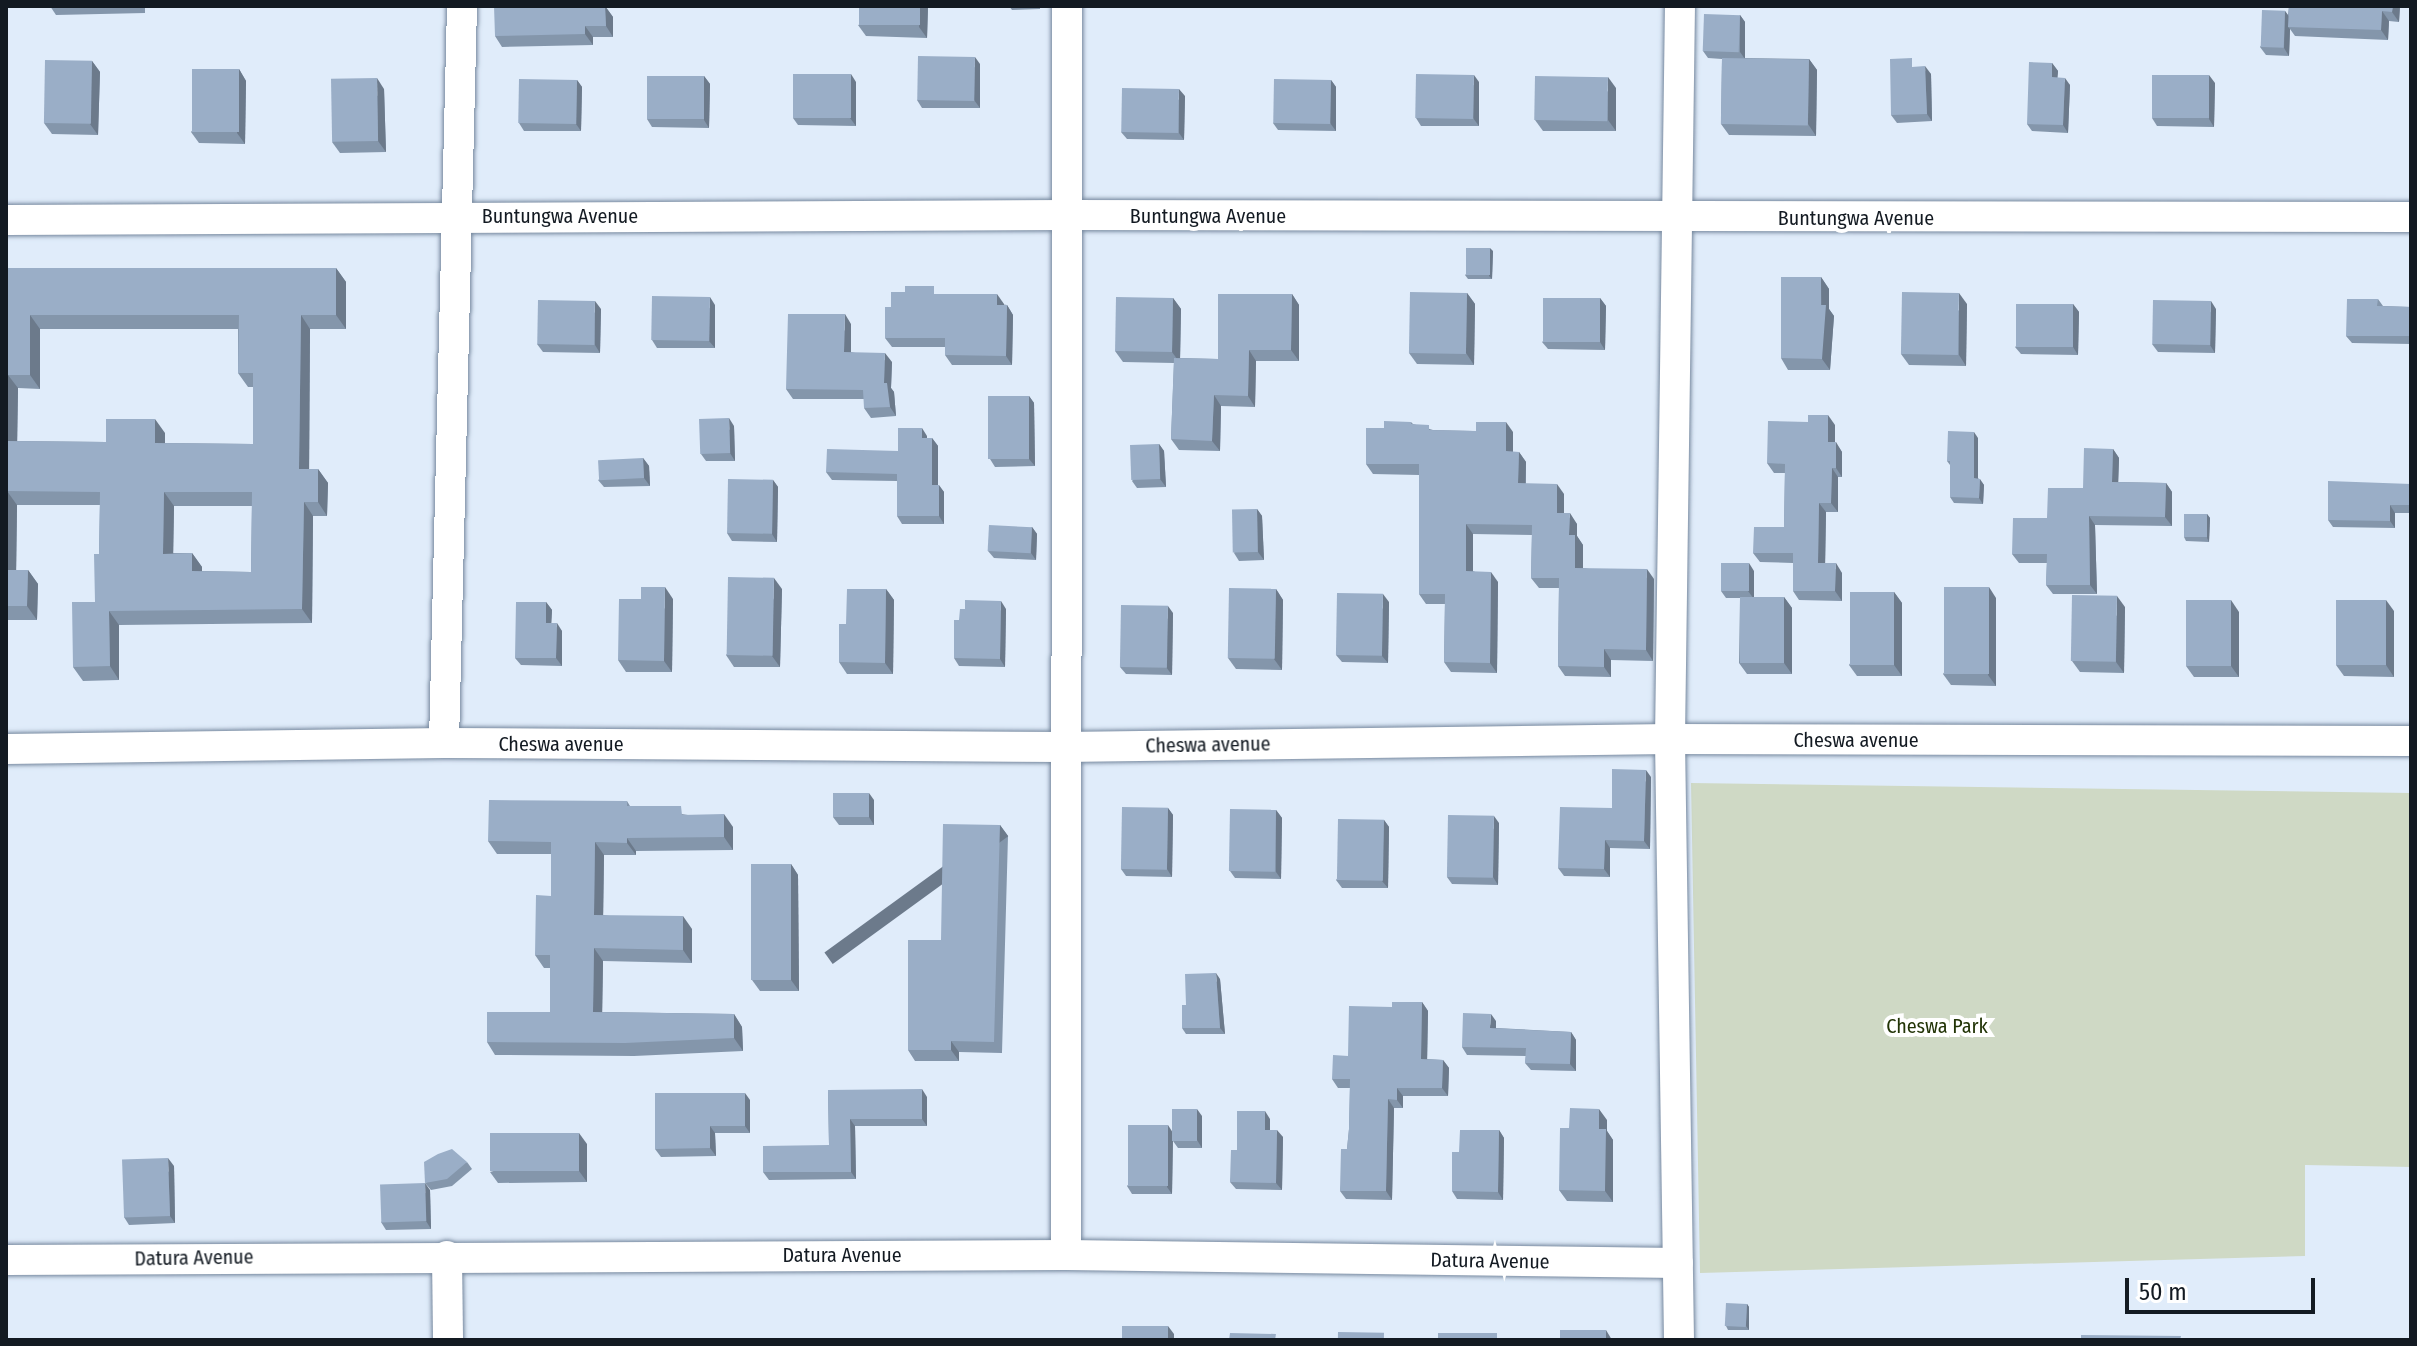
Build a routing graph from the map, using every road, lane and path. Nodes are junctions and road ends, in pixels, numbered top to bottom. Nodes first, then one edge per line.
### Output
1 (462, 6) edge
2 (1067, 6) edge
3 (1680, 6) edge
4 (1066, 215) junction
5 (458, 216) junction
6 (2411, 217) edge
7 (1677, 218) junction
8 (6, 220) edge
9 (1670, 739) junction
10 (2411, 741) edge
11 (444, 743) junction
12 (1064, 747) junction
13 (6, 749) edge
14 (1066, 1255) junction
15 (447, 1256) junction
16 (6, 1260) edge
17 (1678, 1263) junction
18 (448, 1340) edge
19 (1679, 1340) edge

1 - 5 street
2 - 4 street
3 - 7 street
4 - 5 street, Buntungwa Avenue
4 - 7 street, Buntungwa Avenue
4 - 12 street
5 - 8 street, Buntungwa Avenue
5 - 11 street
6 - 7 street, Buntungwa Avenue
7 - 9 street
9 - 10 street, Cheswa avenue
9 - 12 street, Cheswa avenue
9 - 17 street
11 - 12 street, Cheswa avenue
11 - 13 street, Cheswa avenue
12 - 14 street
14 - 15 street, Datura Avenue
14 - 17 street, Datura Avenue
15 - 16 street, Datura Avenue
15 - 18 street
17 - 19 street

